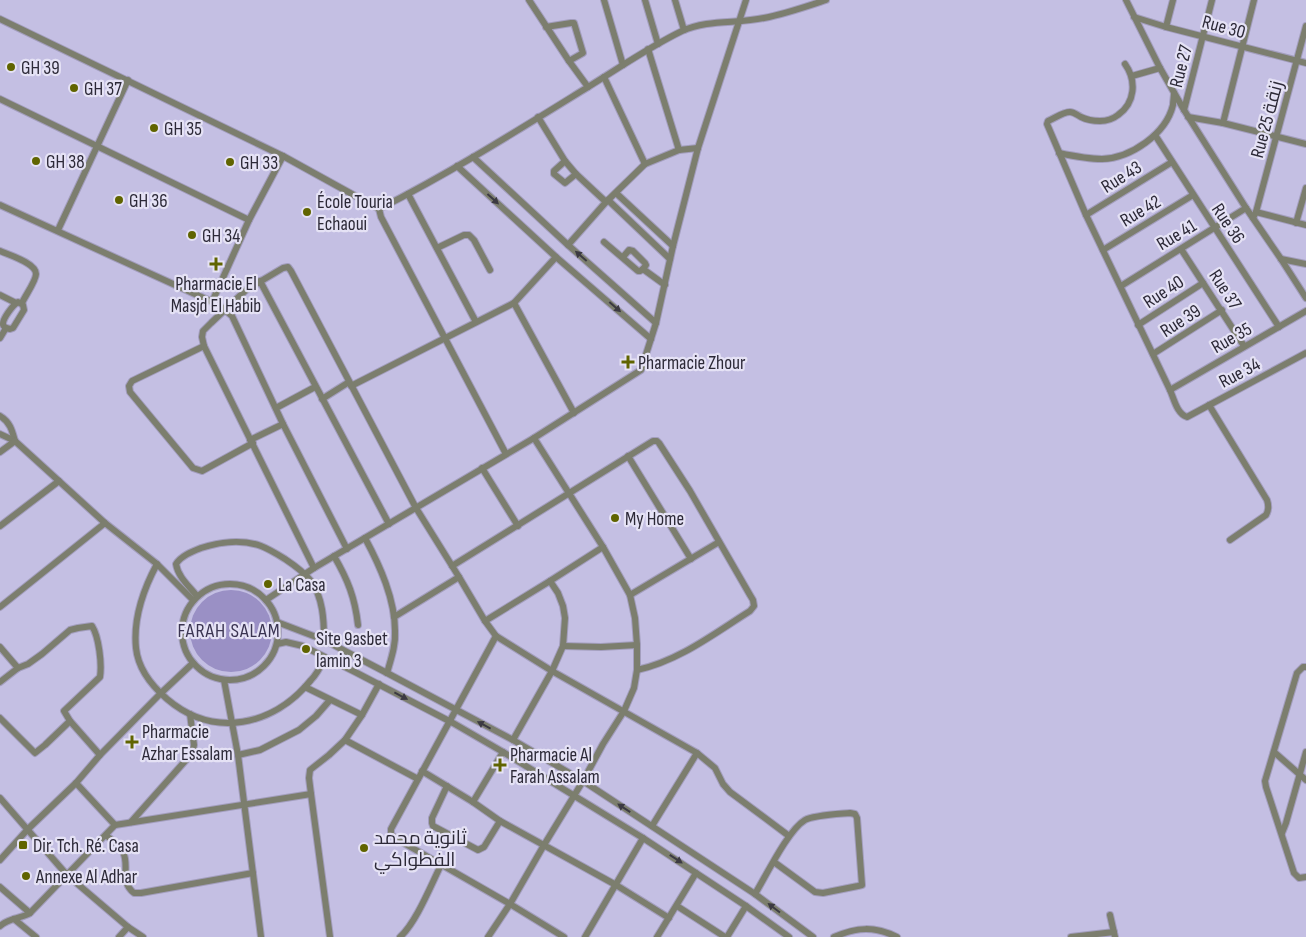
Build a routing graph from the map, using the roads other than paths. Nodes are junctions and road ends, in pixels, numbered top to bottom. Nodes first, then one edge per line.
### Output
1 (529, 0) edge
2 (604, 0) edge
3 (645, 0) edge
4 (675, 0) edge
5 (746, 0) edge
6 (826, 0) edge
7 (1173, 0) edge
8 (1212, 0) edge
9 (1254, 0) edge
10 (1127, 1) edge
11 (1134, 17) junction
12 (0, 19) edge
13 (739, 21) junction
14 (1306, 26) edge
15 (546, 27) junction
16 (1166, 27) junction
17 (684, 30) junction
18 (1203, 36) junction
19 (658, 44) junction
20 (1242, 47) junction
21 (648, 49) junction
22 (569, 61) junction
23 (1296, 61) junction
24 (623, 64) junction
25 (1126, 64) dead end
26 (1306, 64) edge
27 (1160, 68) junction
28 (1132, 76) junction
29 (604, 77) junction
30 (128, 80) junction
31 (588, 87) junction
32 (1174, 93) junction
33 (0, 99) edge
34 (1186, 114) junction
35 (538, 117) junction
36 (1223, 123) junction
37 (1155, 135) junction
38 (1277, 137) junction
39 (1306, 144) edge
40 (98, 146) junction
41 (698, 148) junction
42 (679, 150) junction
43 (1059, 153) junction
44 (283, 156) junction
45 (473, 156) junction
46 (565, 161) junction
47 (1172, 162) junction
48 (645, 164) junction
49 (457, 166) junction
50 (576, 174) junction
51 (1306, 188) edge
52 (616, 193) junction
53 (408, 194) junction
54 (1193, 195) junction
55 (607, 201) junction
56 (0, 205) edge
57 (1246, 208) junction
58 (379, 209) junction
59 (1086, 215) junction
60 (1255, 215) junction
61 (249, 220) junction
62 (1296, 223) junction
63 (1306, 225) edge
64 (1215, 228) junction
65 (58, 230) junction
66 (604, 242) dead end
67 (568, 244) junction
68 (674, 246) junction
69 (437, 248) junction
70 (1181, 249) junction
71 (1103, 250) junction
72 (0, 251) edge
73 (556, 257) junction
74 (623, 257) junction
75 (1281, 259) junction
76 (670, 260) junction
77 (1306, 264) edge
78 (643, 269) junction
79 (490, 270) dead end
80 (260, 281) junction
81 (1203, 283) junction
82 (665, 285) junction
83 (1121, 286) junction
84 (0, 296) edge
85 (1306, 298) edge
86 (212, 302) junction
87 (19, 303) junction
88 (514, 303) junction
89 (226, 309) junction
90 (1222, 310) junction
91 (1306, 311) edge
92 (476, 322) junction
93 (656, 323) junction
94 (3, 325) edge
95 (1138, 325) junction
96 (1279, 327) junction
97 (445, 337) junction
98 (0, 338) edge
99 (651, 339) junction
100 (204, 346) junction
101 (1244, 346) junction
102 (1306, 353) edge
103 (1153, 354) junction
104 (350, 384) junction
105 (315, 387) junction
106 (1170, 390) junction
107 (322, 399) junction
108 (1209, 405) junction
109 (276, 408) junction
110 (574, 413) junction
111 (0, 416) edge
112 (283, 424) junction
113 (0, 434) edge
114 (534, 438) junction
115 (15, 441) junction
116 (252, 442) junction
117 (0, 452) edge
118 (506, 454) junction
119 (628, 456) junction
120 (482, 468) junction
121 (59, 480) junction
122 (568, 493) junction
123 (416, 508) junction
124 (105, 523) junction
125 (389, 524) junction
126 (0, 526) edge
127 (518, 526) junction
128 (365, 538) junction
129 (1230, 540) dead end
130 (719, 542) junction
131 (602, 547) junction
132 (347, 548) junction
133 (334, 556) junction
134 (691, 559) junction
135 (157, 564) junction
136 (452, 566) junction
137 (314, 568) junction
138 (305, 574) junction
139 (459, 577) junction
140 (550, 581) junction
141 (630, 595) junction
142 (195, 598) junction
143 (266, 600) junction
144 (0, 606) edge
145 (394, 617) junction
146 (485, 621) junction
147 (277, 622) junction
148 (358, 625) dead end
149 (496, 636) junction
150 (324, 640) junction
151 (277, 644) junction
152 (637, 645) junction
153 (563, 646) junction
154 (0, 647) edge
155 (326, 658) junction
156 (193, 663) junction
157 (18, 668) junction
158 (1306, 668) edge
159 (637, 670) junction
160 (552, 671) junction
161 (387, 673) junction
162 (224, 680) junction
163 (0, 682) edge
164 (379, 684) junction
165 (305, 688) junction
166 (160, 694) junction
167 (330, 700) junction
168 (455, 709) junction
169 (624, 711) junction
170 (190, 714) junction
171 (362, 714) junction
172 (0, 718) edge
173 (70, 721) junction
174 (450, 721) junction
175 (231, 724) junction
176 (345, 740) junction
177 (513, 740) junction
178 (503, 752) junction
179 (1274, 752) junction
180 (1306, 752) edge
181 (697, 753) junction
182 (100, 755) junction
183 (238, 755) junction
184 (422, 771) junction
185 (1300, 774) junction
186 (418, 779) junction
187 (1306, 780) edge
188 (583, 781) junction
189 (76, 783) junction
190 (447, 786) junction
191 (311, 794) junction
192 (574, 795) junction
193 (0, 798) edge
194 (474, 802) junction
195 (245, 804) junction
196 (500, 821) junction
197 (131, 822) junction
198 (115, 825) junction
199 (652, 826) junction
200 (28, 829) junction
201 (1282, 833) junction
202 (106, 835) junction
203 (789, 836) junction
204 (643, 838) junction
205 (544, 845) junction
206 (0, 860) edge
207 (774, 862) junction
208 (441, 864) junction
209 (1306, 869) edge
210 (253, 873) junction
211 (696, 873) junction
212 (68, 875) junction
213 (1305, 877) edge
214 (616, 885) junction
215 (0, 887) edge
216 (755, 894) junction
217 (510, 904) junction
218 (677, 906) junction
219 (746, 906) junction
220 (30, 913) junction
221 (1110, 915) dead end
222 (669, 918) junction
223 (14, 919) junction
224 (0, 926) edge
225 (128, 927) junction
226 (1114, 934) edge
227 (36, 937) edge
228 (119, 937) edge
229 (142, 937) edge
230 (261, 937) edge
231 (330, 937) edge
232 (400, 937) edge
233 (488, 937) edge
234 (564, 937) edge
235 (585, 937) edge
236 (657, 937) edge
237 (725, 937) edge
238 (789, 937) edge
239 (813, 937) edge
240 (834, 937) edge
241 (897, 937) edge
242 (1071, 937) edge

1 - 15 street
2 - 24 street
3 - 19 street
4 - 17 street
5 - 13 street
6 - 13 street
7 - 16 street
8 - 18 street, Rue 27
9 - 20 street
10 - 11 street
11 - 16 street, Rue 30
11 - 27 street
12 - 30 street
13 - 17 street
13 - 41 street
14 - 23 street, Rue 25 زنقة
15 - 22 street
15 - 22 street
16 - 18 street, Rue 30
17 - 19 street
18 - 20 street, Rue 30
18 - 34 street, Rue 27
19 - 21 street
20 - 23 street, Rue 30
20 - 36 street
21 - 24 street
21 - 42 street
22 - 31 street
23 - 26 street, Rue 30
23 - 38 street, Rue 25 زنقة
24 - 29 street
25 - 28 street
27 - 28 street
27 - 32 street
28 - 43 street
29 - 31 street
29 - 48 street
30 - 40 street
30 - 44 street
31 - 35 street
32 - 34 street
32 - 37 street
33 - 40 street
34 - 36 street
34 - 57 street
35 - 45 street
35 - 46 street
36 - 38 street
37 - 43 street
37 - 47 street, Rue 36
38 - 39 street
38 - 60 street, Rue 25 زنقة
40 - 61 street
40 - 65 street
41 - 42 street
41 - 68 street
42 - 48 street
43 - 59 street
44 - 58 street
44 - 61 street
45 - 49 street
45 - 67 street
46 - 50 street
46 - 50 street
47 - 54 street, Rue 36
47 - 59 street, Rue 43
48 - 52 street
49 - 53 street
49 -> 73 street
50 - 55 street
51 - 62 street
52 - 55 street
52 - 68 street
53 - 58 street
53 - 69 street
54 - 64 street, Rue 36
54 - 71 street, Rue 42
55 - 67 street
55 - 76 street
56 - 65 street
57 - 60 street
57 - 64 street, Rue 41
58 - 97 street
59 - 71 street
60 - 62 street
60 - 75 street
61 - 86 street
62 - 63 street
64 - 70 street, Rue 41
64 - 96 street, Rue 36
65 - 86 street
66 - 74 street
93 -> 67 street
68 - 76 street
69 - 79 street
69 - 92 street
70 - 81 street, Rue 37
70 - 83 street, Rue 41
71 - 83 street
72 - 87 street
73 - 88 street
73 -> 99 street
74 - 78 street
74 - 78 street
75 - 77 street
75 - 85 street
76 - 82 street
78 - 82 street
80 - 89 street
80 - 104 street
80 - 105 street
81 - 90 street, Rue 37
81 - 95 street, Rue 40
82 - 93 street
83 - 95 street
84 - 87 street
86 - 89 street
87 - 94 street
87 - 94 street
88 - 92 street
88 - 110 street
89 - 100 street
89 - 109 street
90 - 101 street, Rue 37
90 - 103 street, Rue 39
91 - 96 street, Rue 35
92 - 97 street
93 - 99 street
94 - 98 street
95 - 103 street
96 - 101 street, Rue 35
97 - 104 street
97 - 118 street
99 - 110 street
100 - 116 street
100 - 116 street
101 - 106 street, Rue 35
102 - 108 street, Rue 34
103 - 106 street
104 - 107 street
104 - 123 street
105 - 107 street
105 - 109 street
106 - 108 street, Rue 34
107 - 125 street
108 - 129 street
109 - 112 street
110 - 114 street
111 - 115 street
112 - 116 street
112 - 132 street
113 - 115 street
114 - 118 street
114 - 122 street
115 - 117 street
115 - 121 street
116 - 137 street
118 - 120 street
119 - 122 street
119 - 130 street
119 - 134 street
120 - 123 street
120 - 127 street
121 - 124 street
121 - 126 street
122 - 127 street
122 - 131 street
123 - 125 street
123 - 136 street
124 - 135 street
124 - 144 street
125 - 128 street
127 - 136 street
128 - 132 street
128 - 145 street
130 - 134 street
130 - 159 street
131 - 140 street
131 - 141 street
132 - 133 street
133 - 137 street
133 - 148 street
134 - 141 street
135 - 142 street
135 - 166 street
136 - 139 street
137 - 138 street
138 - 142 street
138 - 143 street
138 - 150 street
139 - 145 street
139 - 146 street
140 - 146 street
140 - 153 street
141 - 152 street
142 - 143 street
142 - 156 street
143 - 147 street
145 - 161 street
146 - 149 street
147 - 150 street
147 - 151 street
149 - 160 street
149 - 168 street
150 - 161 street
151 - 155 street
151 - 162 street
152 - 153 street
152 - 159 street
153 - 160 street
154 - 157 street
155 - 164 street
155 - 165 street
156 - 162 street
156 - 166 street
157 - 163 street
157 - 173 street
158 - 179 street
159 - 169 street
160 - 169 street
160 - 177 street
161 - 168 street
162 - 175 street
164 - 171 street
164 -> 174 street
165 - 167 street
165 - 175 street
166 - 170 street
166 - 182 street
167 - 171 street
167 - 183 street
168 - 174 street
177 -> 168 street
169 - 181 street
169 - 188 street
170 - 175 street
170 - 197 street
171 - 176 street
172 - 173 street
173 - 182 street
174 - 178 street
174 - 184 street
175 - 183 street
176 - 186 street
176 - 191 street
177 - 188 street
178 - 192 street
178 - 194 street
179 - 185 street
179 - 201 street
180 - 185 street
181 - 199 street
181 - 203 street
182 - 189 street
183 - 195 street
184 - 186 street
184 - 190 street
185 - 187 street
185 - 201 street
186 - 208 street
188 - 192 street
199 -> 188 street
189 - 198 street
189 - 200 street
190 - 194 street
190 - 196 street
191 - 195 street
191 - 231 street
192 - 204 street
192 - 205 street
193 - 200 street
194 - 196 street
195 - 197 street
195 - 210 street
196 - 205 street
197 - 198 street
198 - 202 street
199 - 216 street
200 - 206 street
200 - 212 street
201 - 213 street
202 - 210 street
202 - 212 street
203 - 207 street
203 - 207 street
204 -> 211 street
204 - 214 street
205 - 214 street
205 - 217 street
207 - 216 street
208 - 217 street
208 - 232 street
209 - 213 street
210 - 230 street
211 - 218 street
211 - 219 street
212 - 220 street
212 - 225 street
214 - 222 street
214 - 235 street
215 - 220 street
239 -> 216 street
217 - 233 street
217 - 234 street
218 - 222 street
218 - 237 street
219 - 237 street
219 - 238 street
220 - 223 street
221 - 226 street
222 - 236 street
223 - 224 street
223 - 227 street
225 - 228 street
225 - 229 street
226 - 242 street
240 - 241 street

